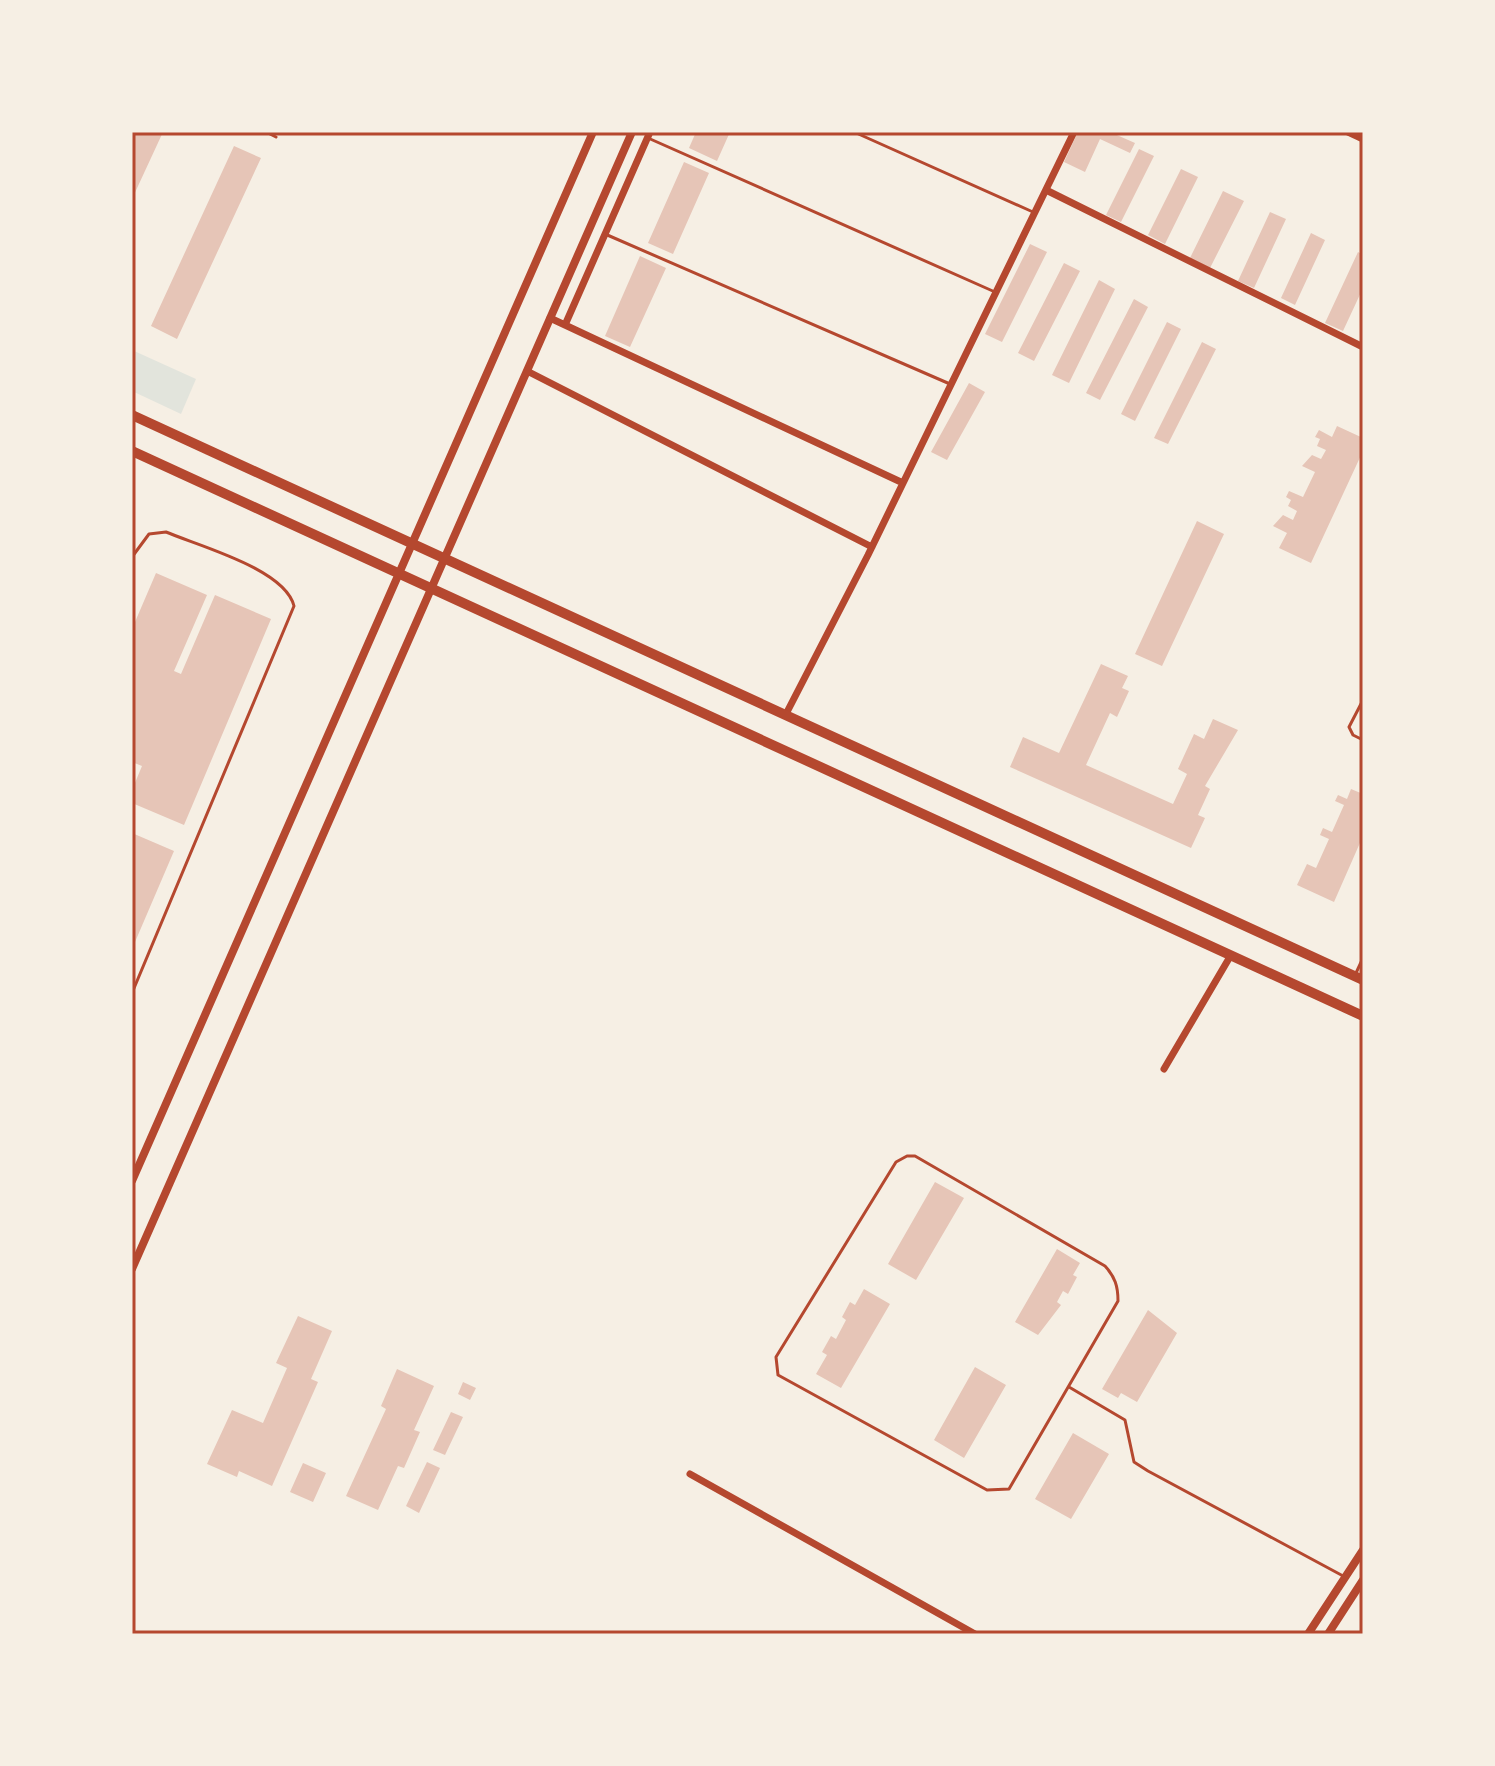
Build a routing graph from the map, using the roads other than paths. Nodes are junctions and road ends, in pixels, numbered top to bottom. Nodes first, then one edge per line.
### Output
1 (266, 132) edge
2 (593, 132) edge
3 (632, 132) edge
4 (854, 132) edge
5 (1074, 132) edge
6 (1348, 132) edge
7 (649, 135) edge
8 (276, 137) dead end
9 (1363, 139) edge
10 (1046, 190) junction
11 (1036, 213) junction
12 (605, 234) junction
13 (996, 293) junction
14 (550, 318) junction
15 (565, 325) junction
16 (1363, 347) edge
17 (527, 371) junction
18 (951, 385) junction
19 (132, 415) edge
20 (132, 451) edge
21 (903, 483) junction
22 (413, 543) junction
23 (872, 547) junction
24 (132, 557) edge
25 (445, 558) junction
26 (399, 573) junction
27 (432, 587) junction
28 (1363, 700) edge
29 (786, 714) junction
30 (1363, 740) edge
31 (1231, 955) junction
32 (1363, 958) edge
33 (1359, 978) edge
34 (132, 993) edge
35 (1363, 1016) edge
36 (1164, 1069) dead end
37 (132, 1181) edge
38 (132, 1269) edge
39 (1069, 1387) junction
40 (690, 1474) dead end
41 (1363, 1550) edge
42 (1345, 1577) junction
43 (1363, 1580) edge
44 (975, 1634) edge
45 (1308, 1634) edge
46 (1328, 1634) edge

1 - 8 lane
2 - 22 street
3 - 14 street
4 - 11 lane
5 - 10 street
6 - 9 street
7 - 12 street
7 - 13 lane
10 - 11 street
10 - 16 street
11 - 13 street
12 - 15 street
12 - 18 lane
13 - 18 street
14 - 15 street
14 - 17 street
15 - 21 street
17 - 23 street
17 - 25 street
18 - 21 street
19 - 22 main road
20 - 26 main road
21 - 23 street
22 - 25 main road
22 - 26 street
23 - 29 street
24 - 34 lane
25 - 27 street
25 - 29 main road
26 - 27 main road
26 - 37 street
27 - 31 main road
27 - 38 street
28 - 30 lane
29 - 33 main road
31 - 35 main road
31 - 36 street
32 - 33 lane
39 - 39 lane
39 - 42 lane
40 - 44 street
41 - 42 street
42 - 45 street
43 - 46 street

